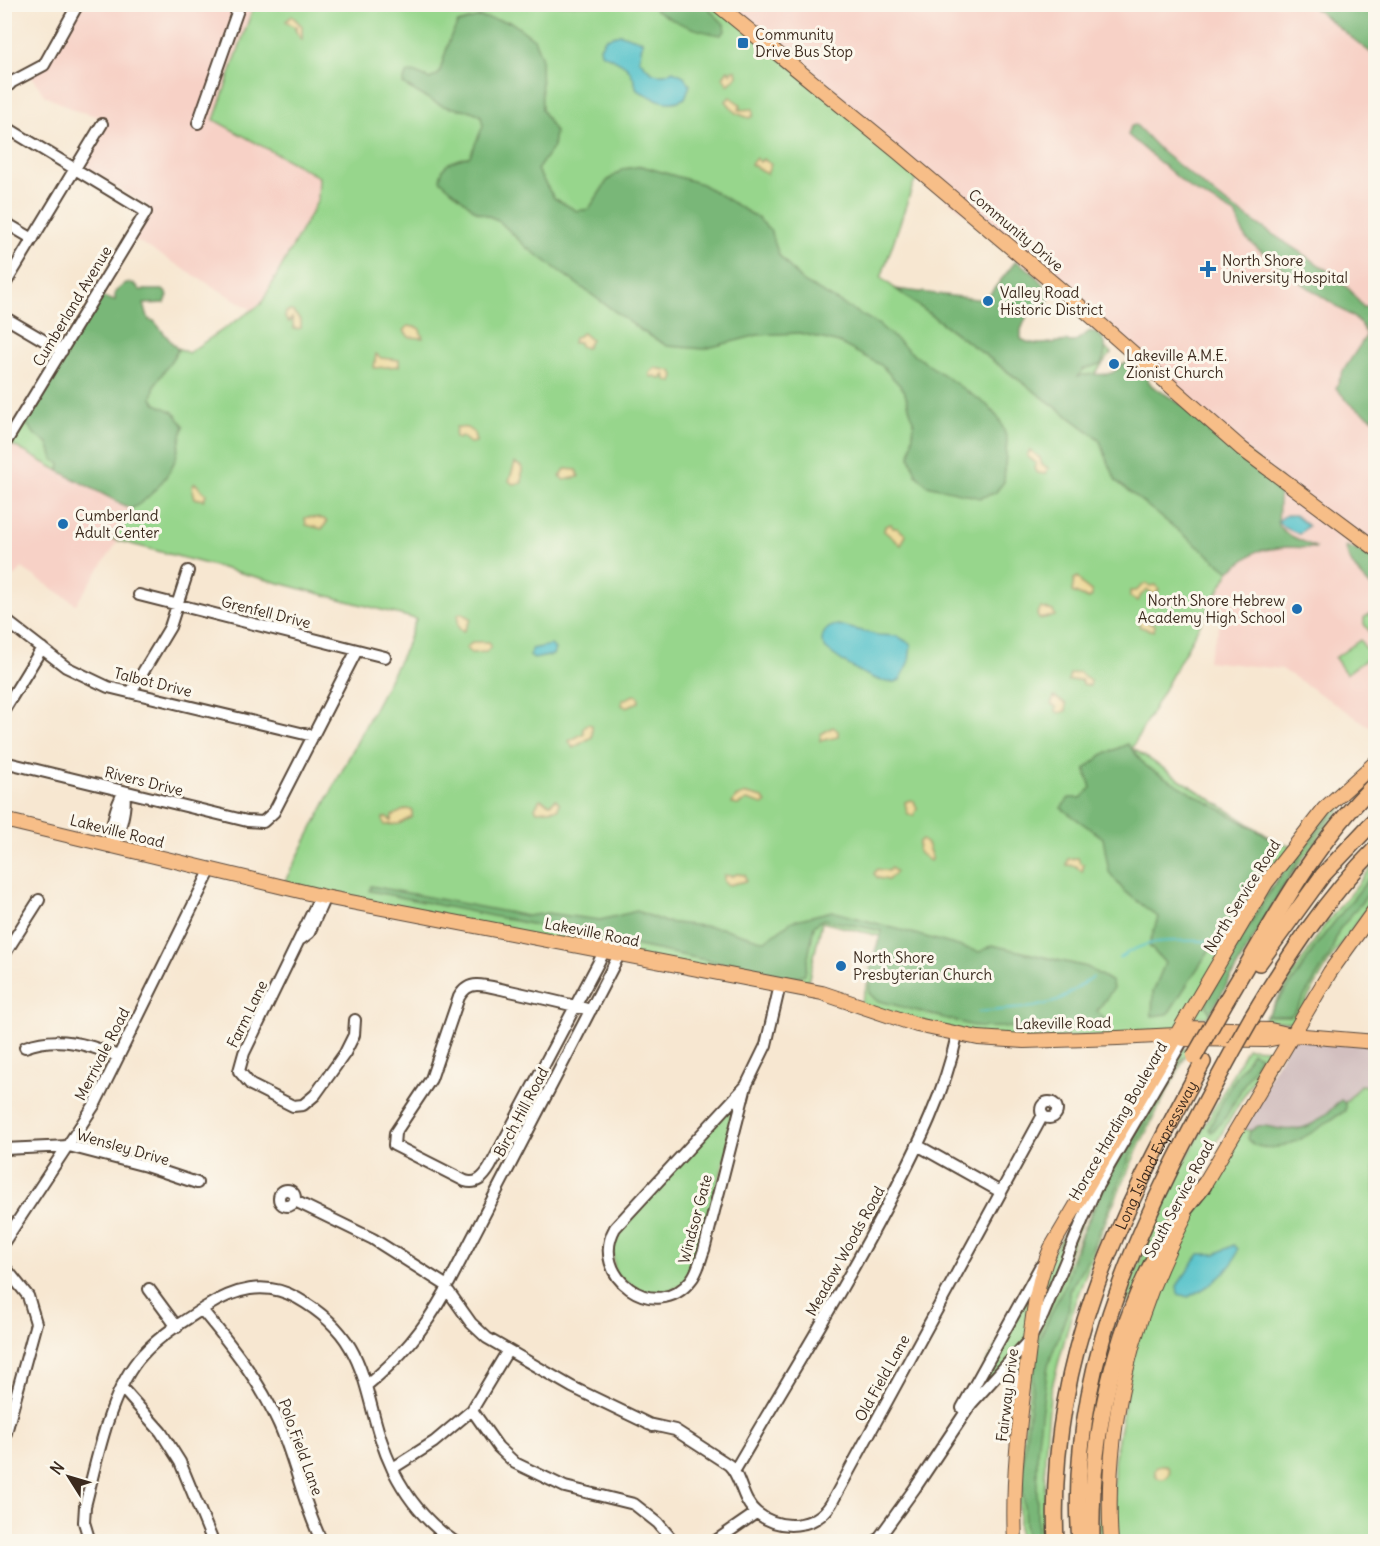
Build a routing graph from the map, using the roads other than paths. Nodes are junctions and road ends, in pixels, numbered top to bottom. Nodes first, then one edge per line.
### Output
1 (78, 4) edge
2 (240, 4) edge
3 (717, 4) edge
4 (4, 90) edge
5 (198, 123) dead end
6 (102, 124) dead end
7 (4, 126) edge
8 (75, 169) junction
9 (4, 222) edge
10 (33, 239) junction
11 (4, 286) edge
12 (4, 317) edge
13 (62, 351) junction
14 (4, 446) edge
15 (1376, 549) edge
16 (188, 571) dead end
17 (139, 596) dead end
18 (179, 606) junction
19 (4, 619) edge
20 (42, 648) junction
21 (357, 650) junction
22 (385, 657) dead end
23 (131, 692) junction
24 (4, 710) edge
25 (313, 736) junction
26 (4, 762) edge
27 (1376, 762) edge
28 (1376, 783) edge
29 (124, 792) junction
30 (1376, 819) edge
31 (4, 820) edge
32 (111, 847) junction
33 (1376, 848) edge
34 (210, 871) junction
35 (325, 897) junction
36 (39, 900) dead end
37 (1376, 908) edge
38 (4, 932) edge
39 (13, 940) junction
40 (604, 952) junction
41 (4, 955) edge
42 (619, 955) junction
43 (780, 985) junction
44 (1231, 1002) junction
45 (576, 1006) junction
46 (591, 1010) junction
47 (355, 1020) dead end
48 (1183, 1034) junction
49 (957, 1035) junction
50 (1292, 1035) junction
51 (1376, 1042) edge
52 (25, 1047) dead end
53 (118, 1056) junction
54 (746, 1086) junction
55 (1043, 1115) dead end
56 (917, 1145) junction
57 (69, 1146) junction
58 (4, 1149) edge
59 (197, 1183) dead end
60 (1204, 1185) junction
61 (999, 1191) junction
62 (295, 1201) dead end
63 (4, 1242) edge
64 (1047, 1255) junction
65 (4, 1266) edge
66 (447, 1287) junction
67 (149, 1289) dead end
68 (202, 1310) junction
69 (177, 1327) junction
70 (1030, 1339) junction
71 (508, 1350) junction
72 (999, 1374) junction
73 (366, 1386) junction
74 (122, 1388) junction
75 (1024, 1389) junction
76 (484, 1390) junction
77 (472, 1410) junction
78 (482, 1425) junction
79 (4, 1440) edge
80 (944, 1443) junction
81 (393, 1468) junction
82 (735, 1470) junction
83 (756, 1513) junction
84 (90, 1542) edge
85 (213, 1542) edge
86 (322, 1542) edge
87 (455, 1542) edge
88 (674, 1542) edge
89 (714, 1542) edge
90 (876, 1542) edge
91 (1015, 1542) edge
92 (1056, 1542) edge
93 (1080, 1542) edge
94 (1092, 1542) edge
95 (1111, 1542) edge

1 - 4 street
2 - 5 street
3 - 15 main road, Community Drive
6 - 8 street
7 - 8 street
8 - 10 street
8 - 13 street, Cumberland Avenue
9 - 10 street
10 - 11 street
12 - 13 street
13 - 14 street, Cumberland Avenue
16 - 18 street
17 - 18 street, Grenfell Drive
18 - 21 street, Grenfell Drive
18 - 23 street
19 - 20 street, Talbot Drive
20 - 23 street, Talbot Drive
20 - 24 street
21 - 22 street, Grenfell Drive
21 - 25 street
23 - 25 street, Talbot Drive
25 - 29 street, Rivers Drive
26 - 29 street, Rivers Drive
27 - 48 main road, North Service Road
28 - 44 highway
29 - 32 street
30 - 44 highway
31 - 32 main road, Lakeville Road
32 - 34 main road, Lakeville Road
33 - 93 highway, Long Island Expressway, bridge
34 - 35 main road, Lakeville Road
34 - 53 street, Merrivale Road
35 - 40 main road, Lakeville Road
35 - 47 street, Farm Lane
36 - 39 street
37 - 50 main road, South Service Road
38 - 39 street
39 - 41 street
40 - 42 main road, Lakeville Road
40 - 45 street
42 - 43 main road, Lakeville Road
42 - 46 street, Birch Hill Road
43 - 49 main road, Lakeville Road
43 - 54 street, Windsor Gate
44 - 92 highway, Long Island Expressway, bridge
45 - 45 street
45 - 46 street
46 - 66 street, Birch Hill Road
48 - 49 main road, Lakeville Road
48 - 50 main road, Lakeville Road
48 - 64 main road, Horace Harding Boulevard
48 - 70 street, Horace Harding Boulevard
49 - 56 street, Meadow Woods Road
50 - 51 main road, Lakeville Road
50 - 60 main road, South Service Road
52 - 53 street
53 - 57 street, Merrivale Road
54 - 54 street, Windsor Gate
55 - 61 street, Old Field Lane
56 - 61 street
56 - 82 street, Meadow Woods Road
57 - 58 street, Wensley Drive
57 - 59 street, Wensley Drive
57 - 63 street, Merrivale Road
60 - 94 highway
60 - 95 main road, South Service Road
61 - 83 street, Old Field Lane
62 - 66 street
64 - 70 main road, Fairway Drive
64 - 80 street, Horace Harding Boulevard
65 - 79 street
66 - 71 street
66 - 73 street, Birch Hill Road
67 - 69 street
68 - 69 street
68 - 73 street
68 - 86 street, Polo Field Lane
69 - 74 street
70 - 72 street, Horace Harding Boulevard
70 - 75 main road, Fairway Drive
71 - 76 street
71 - 82 street
72 - 75 street
72 - 80 street, Horace Harding Boulevard
73 - 81 street
74 - 84 street
74 - 85 street
75 - 91 main road, Fairway Drive
76 - 77 street
76 - 78 street
77 - 78 street
77 - 81 street
78 - 88 street
80 - 90 street, Horace Harding Boulevard
81 - 87 street
82 - 83 street
83 - 89 street

